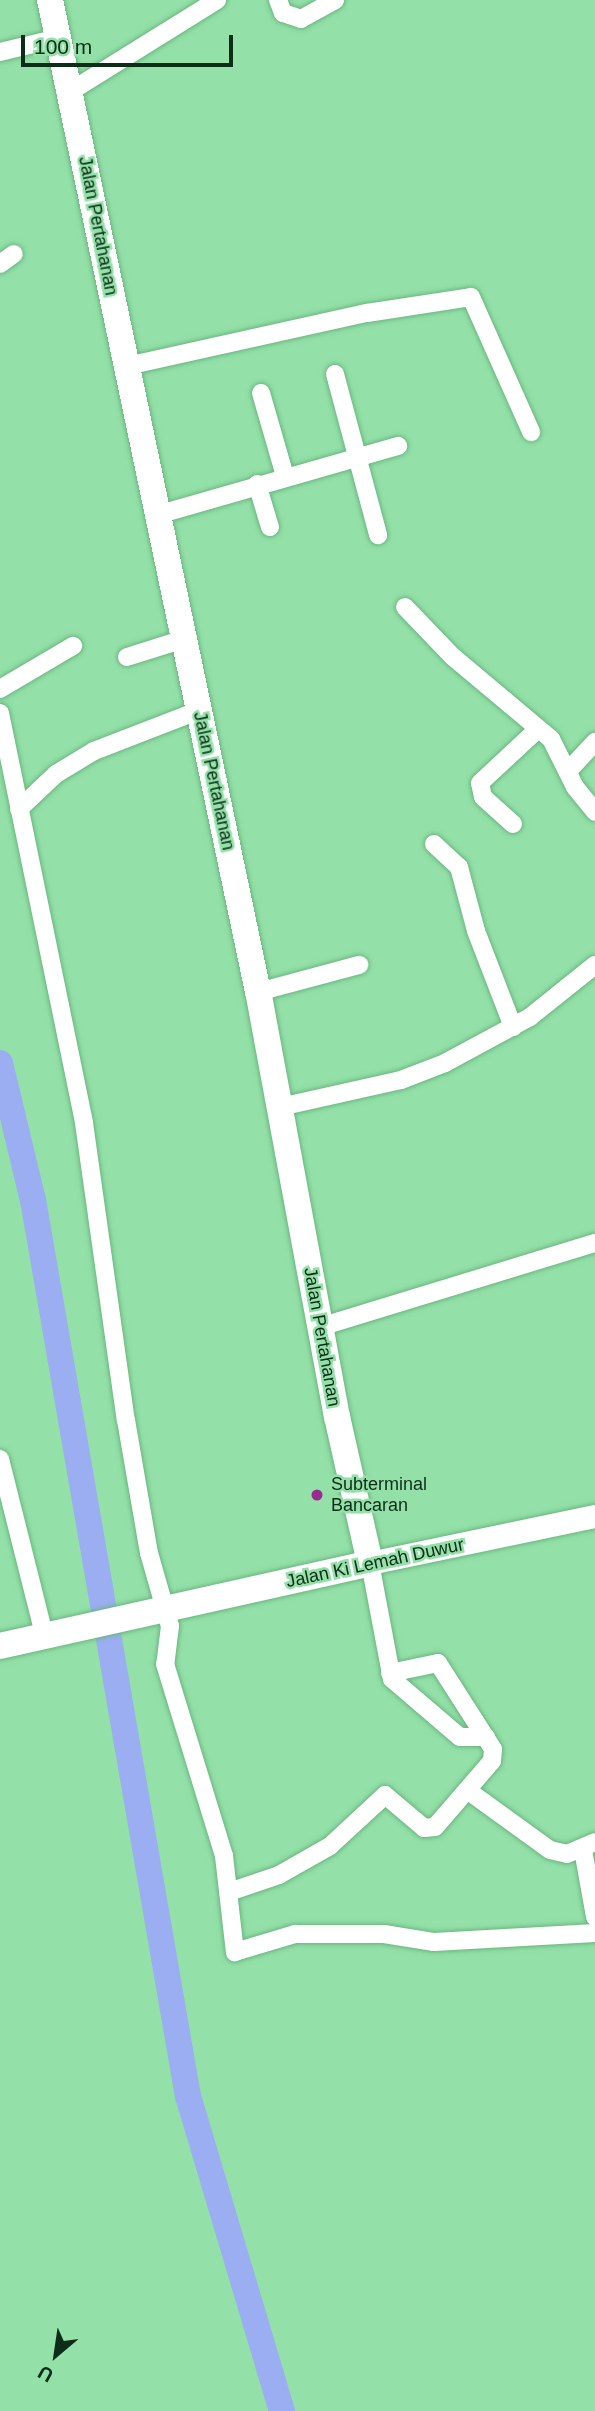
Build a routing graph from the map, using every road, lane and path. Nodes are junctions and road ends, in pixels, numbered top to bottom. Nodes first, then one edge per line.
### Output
1 (50, 0) edge
2 (217, 0) edge
3 (278, 0) edge
4 (335, 0) edge
5 (58, 38) junction
6 (0, 52) edge
7 (71, 91) junction
8 (127, 366) junction
9 (335, 374) dead end
10 (261, 393) dead end
11 (531, 432) dead end
12 (398, 446) dead end
13 (354, 455) junction
14 (285, 476) junction
15 (257, 484) junction
16 (157, 515) junction
17 (270, 527) dead end
18 (378, 535) dead end
19 (405, 607) dead end
20 (181, 640) junction
21 (74, 646) dead end
22 (127, 657) dead end
23 (0, 689) edge
24 (200, 710) junction
25 (0, 713) edge
26 (538, 729) junction
27 (595, 742) edge
28 (568, 771) junction
29 (19, 809) junction
30 (595, 812) edge
31 (513, 824) dead end
32 (434, 844) dead end
33 (359, 964) dead end
34 (595, 965) edge
35 (258, 992) junction
36 (513, 1027) junction
37 (280, 1107) junction
38 (595, 1243) edge
39 (320, 1327) junction
40 (0, 1459) edge
41 (595, 1517) edge
42 (370, 1563) junction
43 (161, 1611) junction
44 (49, 1637) junction
45 (0, 1646) edge
46 (390, 1673) junction
47 (486, 1737) junction
48 (467, 1790) junction
49 (589, 1846) edge
50 (229, 1892) junction
51 (595, 1917) edge
52 (595, 1933) edge

1 - 5 highway, Jalan Pertahanan
2 - 7 street
3 - 4 street
5 - 6 street
5 - 7 highway, Jalan Pertahanan
7 - 8 highway, Jalan Pertahanan
8 - 11 street
8 - 16 highway, Jalan Pertahanan
9 - 13 street
10 - 14 street
12 - 13 street
13 - 14 street
13 - 18 street
14 - 15 street
15 - 16 street
15 - 17 street
16 - 20 highway, Jalan Pertahanan
19 - 26 street
20 - 22 street
20 - 24 highway, Jalan Pertahanan
21 - 23 street
24 - 29 street
24 - 35 highway, Jalan Pertahanan
25 - 29 street
26 - 28 street
26 - 31 street
27 - 28 street
28 - 30 street
29 - 43 street
32 - 36 street
33 - 35 street
34 - 36 street
35 - 37 highway, Jalan Pertahanan
36 - 37 street
37 - 39 highway, Jalan Pertahanan
38 - 39 street
39 - 42 highway, Jalan Pertahanan
40 - 44 street
41 - 42 main road, Jalan Ki Lemah Duwur
42 - 43 highway, Jalan Ki Lemah Duwur
42 - 46 street
43 - 44 highway, Jalan Ki Lemah Duwur
43 - 50 street
44 - 45 highway, Jalan Ki Lemah Duwur
46 - 47 street
46 - 47 street
47 - 48 street
48 - 49 street
48 - 50 street
49 - 51 street
50 - 52 street

